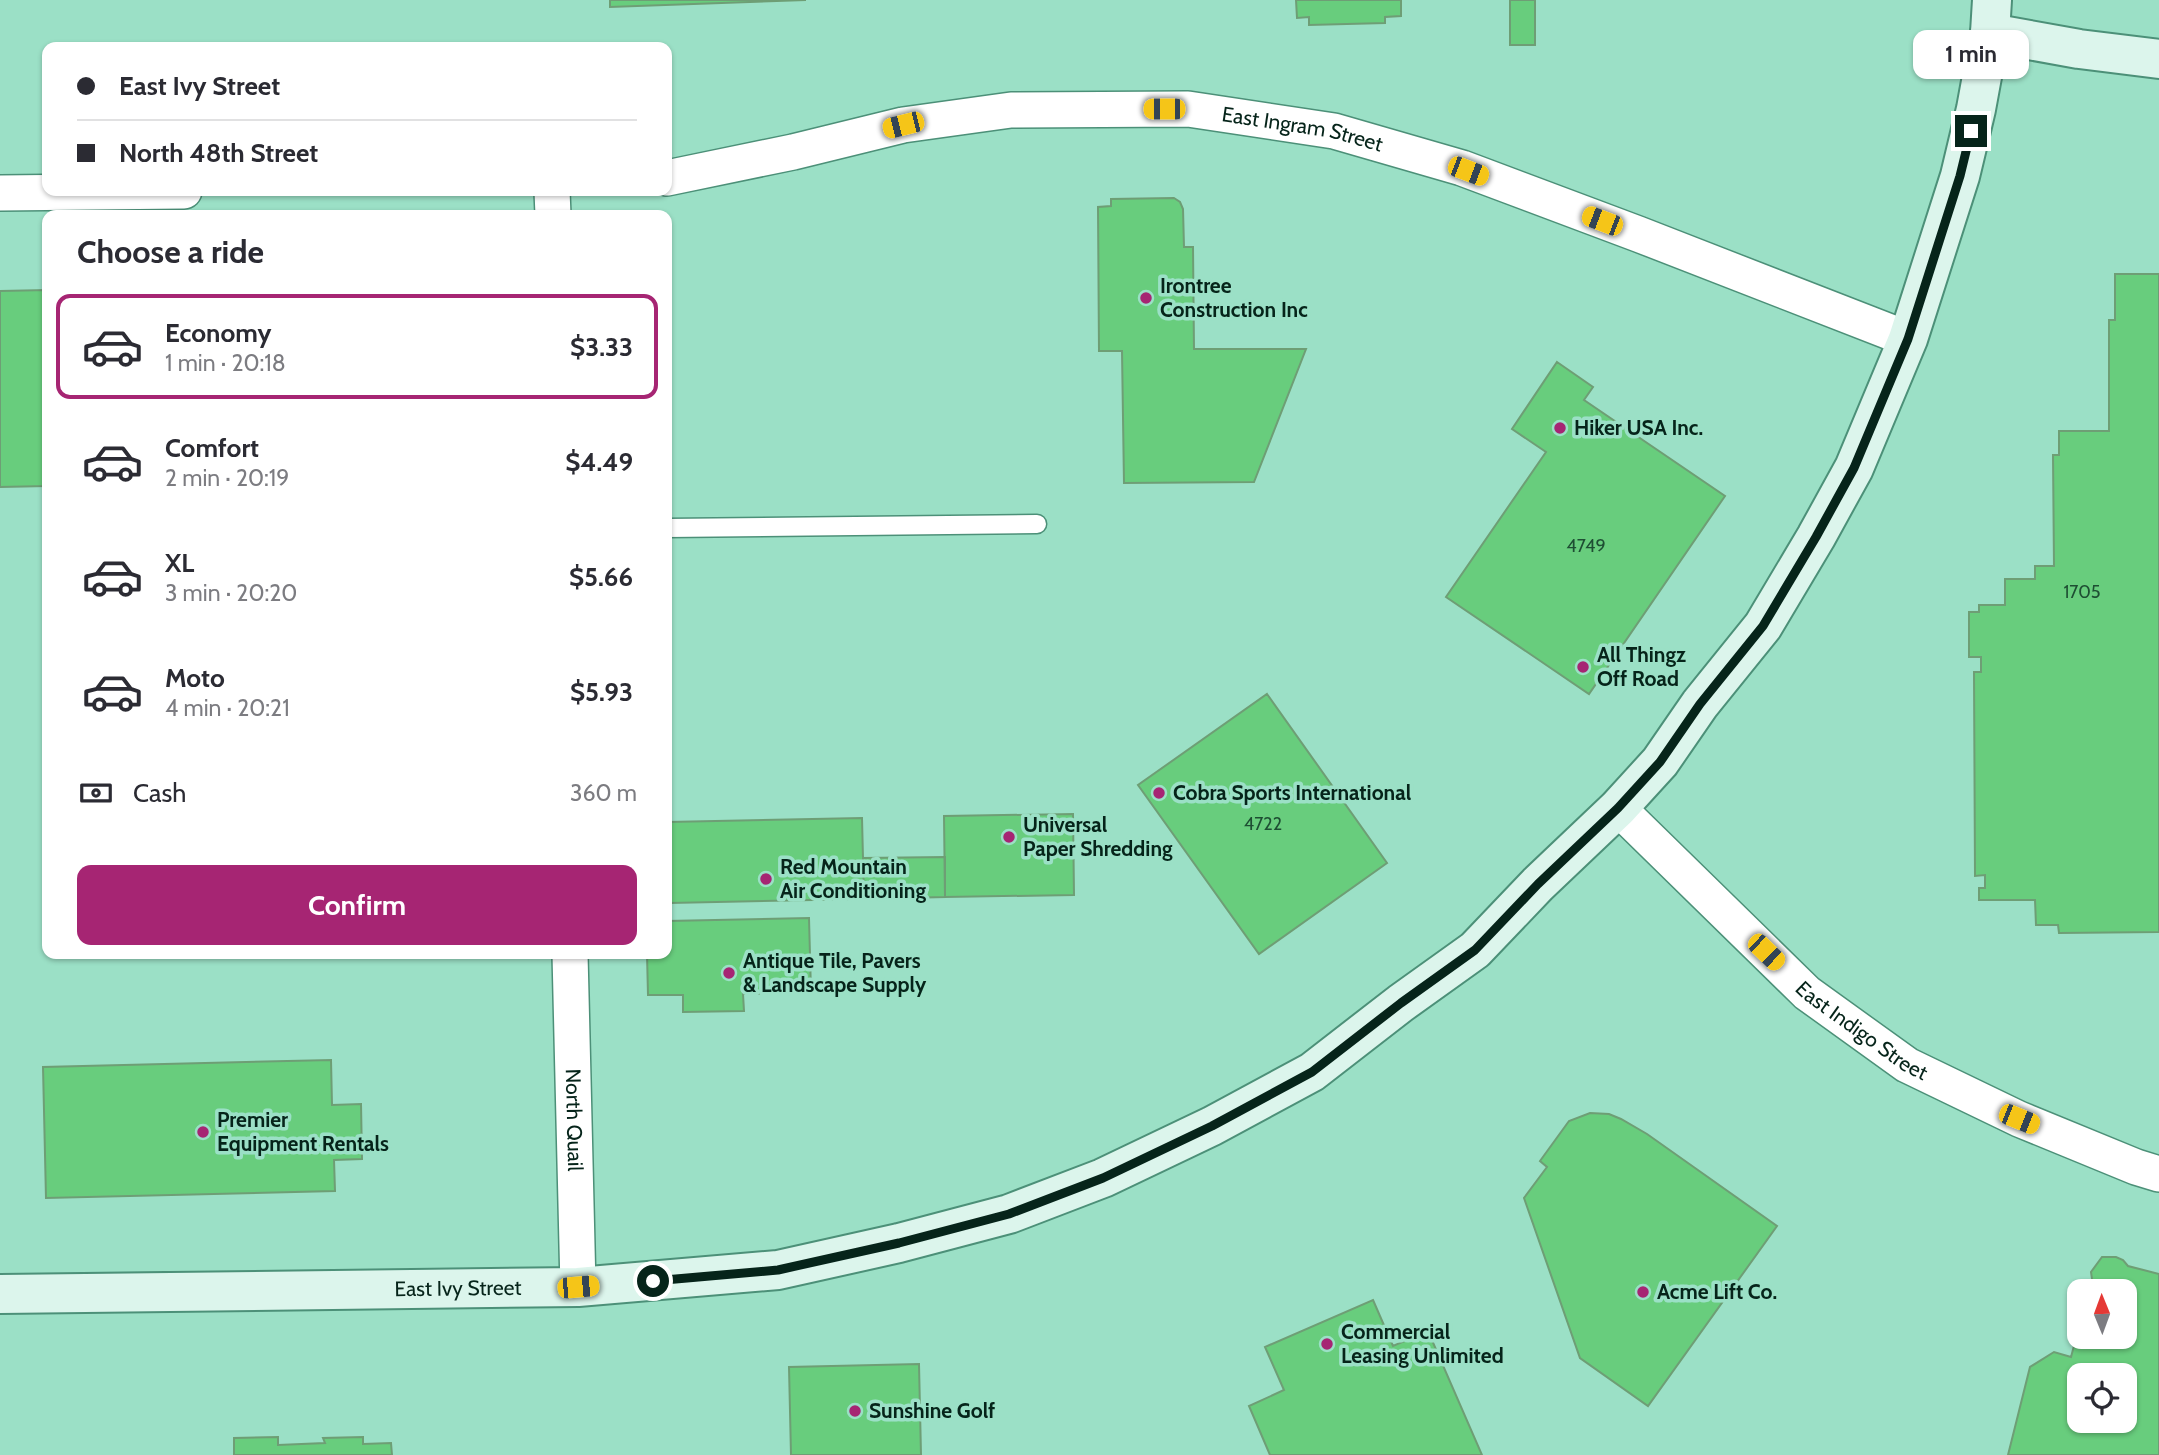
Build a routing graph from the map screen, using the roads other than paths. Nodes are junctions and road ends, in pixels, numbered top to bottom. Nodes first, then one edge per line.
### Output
1 (1991, 16) edge
2 (2159, 59) edge
3 (672, 177) edge
4 (0, 193) edge
5 (42, 193) edge
6 (1908, 339) junction
7 (1037, 524) dead end
8 (672, 528) edge
9 (1618, 808) junction
10 (570, 959) edge
11 (2159, 1174) edge
12 (578, 1287) junction
13 (0, 1294) edge

1 - 2 street
1 - 6 street, East Ivy Street
3 - 6 street, East Ingram Street
4 - 5 street
6 - 9 street, East Ivy Street
7 - 8 lane
9 - 11 street, East Indigo Street
9 - 12 street, East Ivy Street
10 - 12 street, North Quail
12 - 13 street, East Ivy Street

